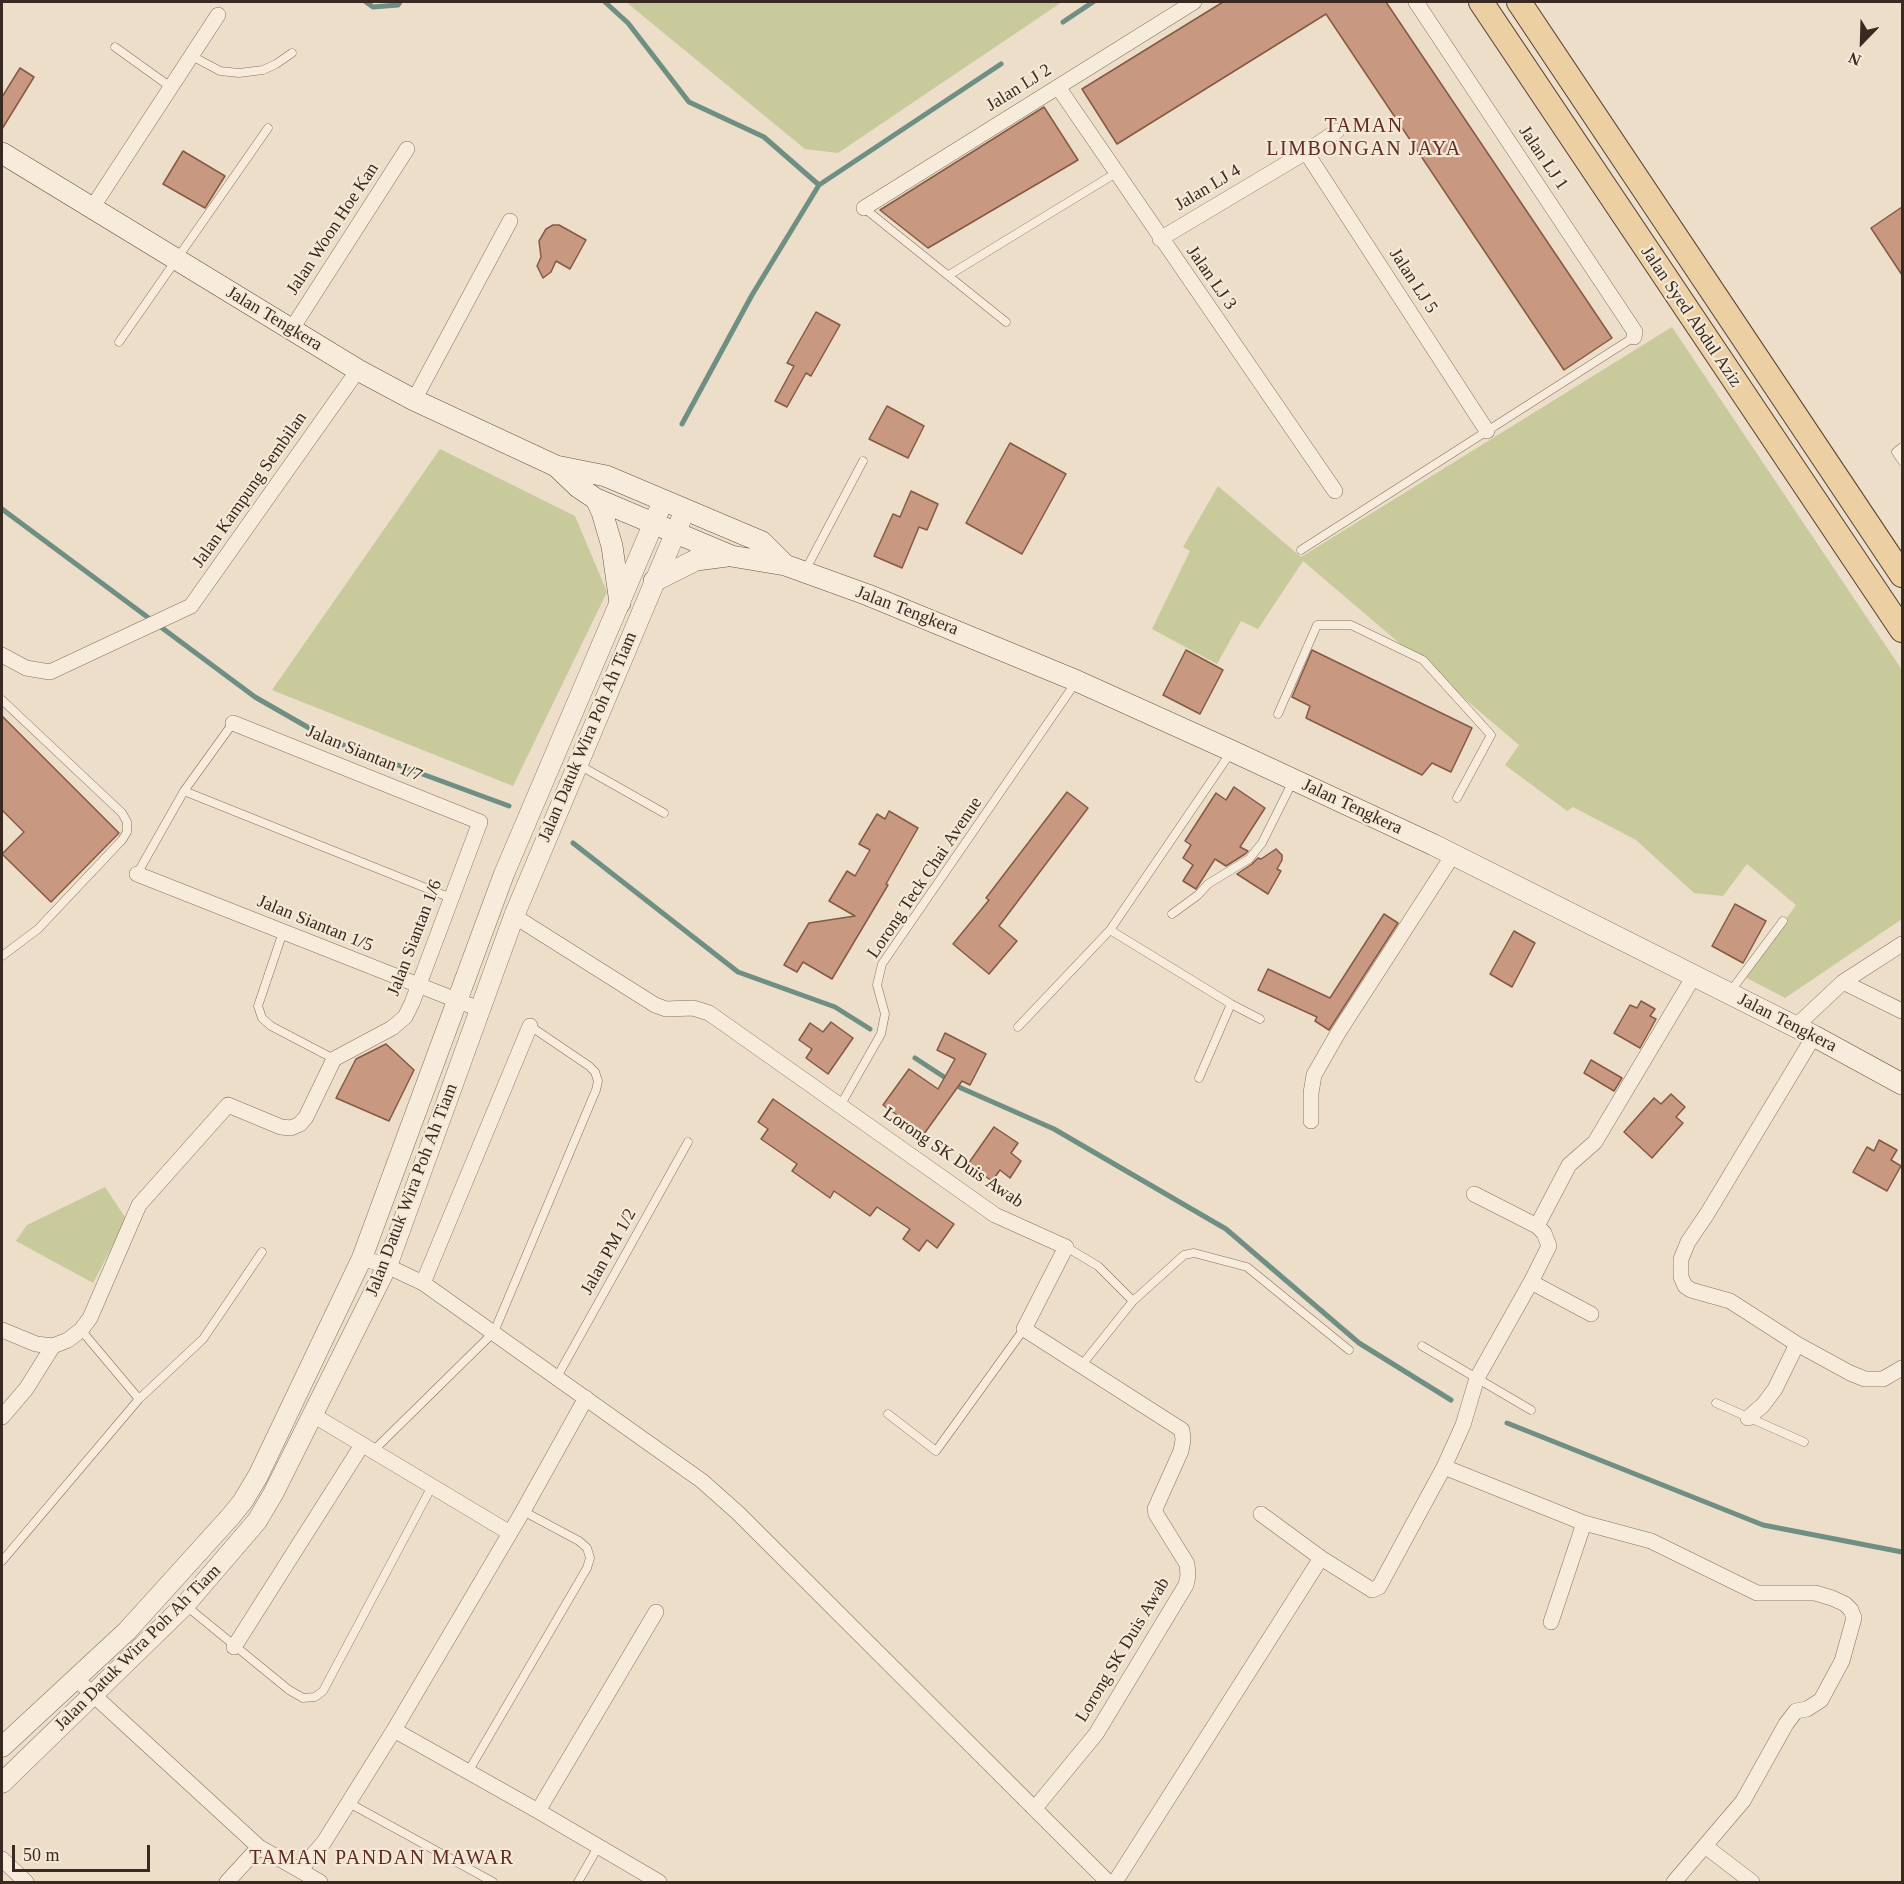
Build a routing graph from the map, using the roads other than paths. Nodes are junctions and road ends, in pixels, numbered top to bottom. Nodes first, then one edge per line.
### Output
1 (1194, 2) edge
2 (1416, 2) edge
3 (1481, 2) edge
4 (1519, 2) edge
5 (218, 15) dead end
6 (116, 47) dead end
7 (292, 53) dead end
8 (192, 56) junction
9 (1058, 87) junction
10 (172, 88) junction
11 (268, 128) dead end
12 (1337, 131) dead end
13 (407, 149) dead end
14 (1306, 152) junction
15 (2, 153) edge
16 (1116, 173) junction
17 (92, 208) junction
18 (864, 208) joint
19 (510, 221) dead end
20 (1161, 239) junction
21 (176, 259) junction
22 (949, 275) junction
23 (1006, 322) dead end
24 (291, 330) junction
25 (1634, 337) joint
26 (119, 342) dead end
27 (358, 370) junction
28 (414, 400) junction
29 (1487, 431) junction
30 (1899, 449) edge
31 (863, 461) dead end
32 (1902, 461) edge
33 (556, 466) junction
34 (1335, 491) dead end
35 (596, 499) junction
36 (663, 501) junction
37 (685, 510) junction
38 (654, 523) junction
39 (674, 532) junction
40 (1301, 550) dead end
41 (731, 556) junction
42 (1900, 565) edge
43 (795, 568) junction
44 (654, 581) junction
45 (621, 603) junction
46 (1902, 630) edge
47 (2, 655) edge
48 (1077, 681) junction
49 (2, 700) edge
50 (1278, 714) dead end
51 (233, 723) joint
52 (1232, 751) junction
53 (577, 763) junction
54 (1293, 780) junction
55 (184, 791) junction
56 (1457, 798) dead end
57 (664, 813) dead end
58 (480, 822) joint
59 (1454, 855) junction
60 (137, 874) joint
61 (451, 898) junction
62 (1172, 914) dead end
63 (514, 916) junction
64 (1783, 921) dead end
65 (1110, 930) junction
66 (283, 932) junction
67 (1902, 944) edge
68 (2, 956) edge
69 (1694, 976) junction
70 (1843, 982) junction
71 (418, 986) junction
72 (1729, 993) junction
73 (456, 1000) junction
74 (1231, 1004) junction
75 (479, 1009) junction
76 (1902, 1011) edge
77 (1260, 1019) dead end
78 (530, 1026) joint
79 (1018, 1027) dead end
80 (1795, 1027) junction
81 (1814, 1036) junction
82 (334, 1059) junction
83 (1199, 1078) dead end
84 (1902, 1084) edge
85 (840, 1106) junction
86 (1311, 1120) dead end
87 (688, 1142) dead end
88 (1474, 1194) dead end
89 (1537, 1226) junction
90 (1066, 1247) junction
91 (262, 1252) dead end
92 (363, 1257) junction
93 (387, 1266) junction
94 (1532, 1282) junction
95 (423, 1283) junction
96 (1133, 1302) junction
97 (1591, 1314) dead end
98 (1024, 1329) junction
99 (2, 1330) edge
100 (81, 1330) junction
101 (494, 1332) junction
102 (1797, 1344) junction
103 (53, 1346) junction
104 (1422, 1346) dead end
105 (1350, 1350) dead end
106 (1081, 1366) junction
107 (1902, 1368) edge
108 (557, 1377) junction
109 (1477, 1378) junction
110 (586, 1398) junction
111 (140, 1399) junction
112 (1716, 1403) dead end
113 (1532, 1410) dead end
114 (888, 1414) dead end
115 (313, 1415) junction
116 (2, 1417) edge
117 (1748, 1418) junction
118 (1804, 1442) dead end
119 (367, 1449) junction
120 (1444, 1467) junction
121 (431, 1488) junction
122 (523, 1511) junction
123 (1261, 1514) dead end
124 (1584, 1523) junction
125 (510, 1533) junction
126 (1321, 1558) junction
127 (2, 1561) edge
128 (185, 1605) junction
129 (656, 1612) dead end
130 (1551, 1623) dead end
131 (234, 1647) junction
132 (76, 1678) junction
133 (94, 1695) junction
134 (394, 1730) junction
135 (2, 1747) edge
136 (468, 1772) junction
137 (2, 1783) edge
138 (349, 1803) junction
139 (1035, 1808) junction
140 (538, 1811) junction
141 (1705, 1846) junction
142 (259, 1847) junction
143 (598, 1847) junction
144 (2, 1859) edge
145 (300, 1870) junction
146 (26, 1882) edge
147 (227, 1882) edge
148 (320, 1882) edge
149 (493, 1882) edge
150 (578, 1882) edge
151 (659, 1882) edge
152 (1108, 1882) edge
153 (1115, 1882) edge
154 (1674, 1882) edge
155 (1752, 1882) edge

1 - 9 street, Jalan LJ 2
2 - 25 street, Jalan LJ 1
3 - 46 main road, Jalan Syed Abdul Aziz
4 - 42 main road, Jalan Syed Abdul Aziz
5 - 8 street
6 - 10 lane
7 - 8 lane
8 - 10 street
9 - 16 street, Jalan LJ 3
9 - 18 street, Jalan LJ 2
10 - 17 street
11 - 21 lane
12 - 14 street, Jalan LJ 4
13 - 24 street, Jalan Woon Hoe Kan
14 - 20 street, Jalan LJ 4
14 - 29 street, Jalan LJ 5
15 - 17 main road, Jalan Tengkera
16 - 20 street, Jalan LJ 3
16 - 22 lane
17 - 21 main road, Jalan Tengkera
18 - 22 lane
19 - 28 street
20 - 34 street, Jalan LJ 3
21 - 24 main road, Jalan Tengkera
21 - 26 lane
22 - 23 lane
24 - 27 main road, Jalan Tengkera
25 - 29 lane
27 - 28 main road, Jalan Tengkera
27 - 47 street, Jalan Kampung Sembilan
28 - 33 main road, Jalan Tengkera
29 - 40 lane
30 - 32 lane
31 - 43 lane
33 - 35 main road, Jalan Tengkera
33 - 36 main road, Jalan Tengkera
35 - 38 main road, Jalan Tengkera
35 - 45 main road
36 - 37 main road, Jalan Tengkera
36 - 38 street, Jalan Datuk Wira Poh Ah Tiam
37 - 39 street, Jalan Datuk Wira Poh Ah Tiam
37 - 43 main road, Jalan Tengkera
38 - 39 main road, Jalan Tengkera
38 - 45 street, Jalan Datuk Wira Poh Ah Tiam
39 - 41 main road, Jalan Tengkera
39 - 44 street, Jalan Datuk Wira Poh Ah Tiam
41 - 43 main road, Jalan Tengkera
41 - 44 main road
43 - 48 main road, Jalan Tengkera
44 - 53 street, Jalan Datuk Wira Poh Ah Tiam
45 - 73 street, Jalan Datuk Wira Poh Ah Tiam
48 - 52 main road, Jalan Tengkera
48 - 85 lane, Lorong Teck Chai Avenue
49 - 68 lane
50 - 56 lane
51 - 55 lane
51 - 58 street, Jalan Siantan 1/7
52 - 54 main road, Jalan Tengkera
52 - 65 lane
53 - 57 lane
53 - 63 street, Jalan Datuk Wira Poh Ah Tiam
54 - 59 main road, Jalan Tengkera
54 - 62 lane
55 - 60 lane
55 - 61 lane
58 - 61 street, Jalan Siantan 1/6
59 - 69 main road, Jalan Tengkera
59 - 86 street
60 - 66 street, Jalan Siantan 1/5
61 - 71 street, Jalan Siantan 1/6
63 - 75 street, Jalan Datuk Wira Poh Ah Tiam
63 - 85 street, Lorong SK Duis Awab
64 - 72 lane
65 - 74 lane
65 - 79 lane
66 - 71 street, Jalan Siantan 1/5
66 - 82 lane
67 - 70 street
69 - 72 main road, Jalan Tengkera
69 - 89 street
70 - 76 street
70 - 80 street
71 - 73 street, Jalan Siantan 1/5
71 - 82 street, Jalan Siantan 1/6
72 - 80 main road, Jalan Tengkera
73 - 75 street, Jalan Siantan 1/5
73 - 92 street, Jalan Datuk Wira Poh Ah Tiam
74 - 77 lane
74 - 83 lane
75 - 93 street, Jalan Datuk Wira Poh Ah Tiam
78 - 95 street
78 - 101 lane
80 - 81 main road, Jalan Tengkera
81 - 84 main road, Jalan Tengkera
81 - 102 street
82 - 100 street
85 - 90 street, Lorong SK Duis Awab
87 - 108 lane, Jalan PM 1/2
88 - 89 street
89 - 94 street
90 - 96 lane
90 - 98 street
91 - 111 lane
92 - 93 street
92 - 132 street, Jalan Datuk Wira Poh Ah Tiam
93 - 95 street
93 - 115 street, Jalan Datuk Wira Poh Ah Tiam
94 - 97 street
94 - 109 street
95 - 101 street
96 - 105 lane
96 - 106 lane
98 - 106 street, Lorong SK Duis Awab
98 - 114 lane
99 - 103 street
100 - 103 street
100 - 111 lane
101 - 108 street
101 - 119 lane
102 - 107 street
102 - 117 street
103 - 116 street
104 - 109 lane
106 - 139 street, Lorong SK Duis Awab
108 - 110 street
109 - 113 lane
109 - 120 street
110 - 122 street
110 - 139 street
111 - 127 lane
112 - 117 lane
115 - 119 street
115 - 128 street, Jalan Datuk Wira Poh Ah Tiam
117 - 118 lane
119 - 121 street
119 - 131 street
120 - 124 street
120 - 126 street
121 - 125 street
121 - 131 lane
122 - 125 street
122 - 136 lane
123 - 126 street
124 - 130 street
124 - 141 street
125 - 134 street
126 - 153 street
128 - 131 lane
128 - 133 street, Jalan Datuk Wira Poh Ah Tiam
129 - 140 street
132 - 133 street
132 - 135 street, Jalan Datuk Wira Poh Ah Tiam
133 - 137 street, Jalan Datuk Wira Poh Ah Tiam
133 - 142 street
134 - 136 street
134 - 138 street
136 - 140 street
138 - 145 street
138 - 149 lane
139 - 152 street
140 - 143 street
141 - 154 street
141 - 155 street
142 - 145 street
142 - 147 street
143 - 150 lane
143 - 151 street
144 - 146 street
145 - 148 street

